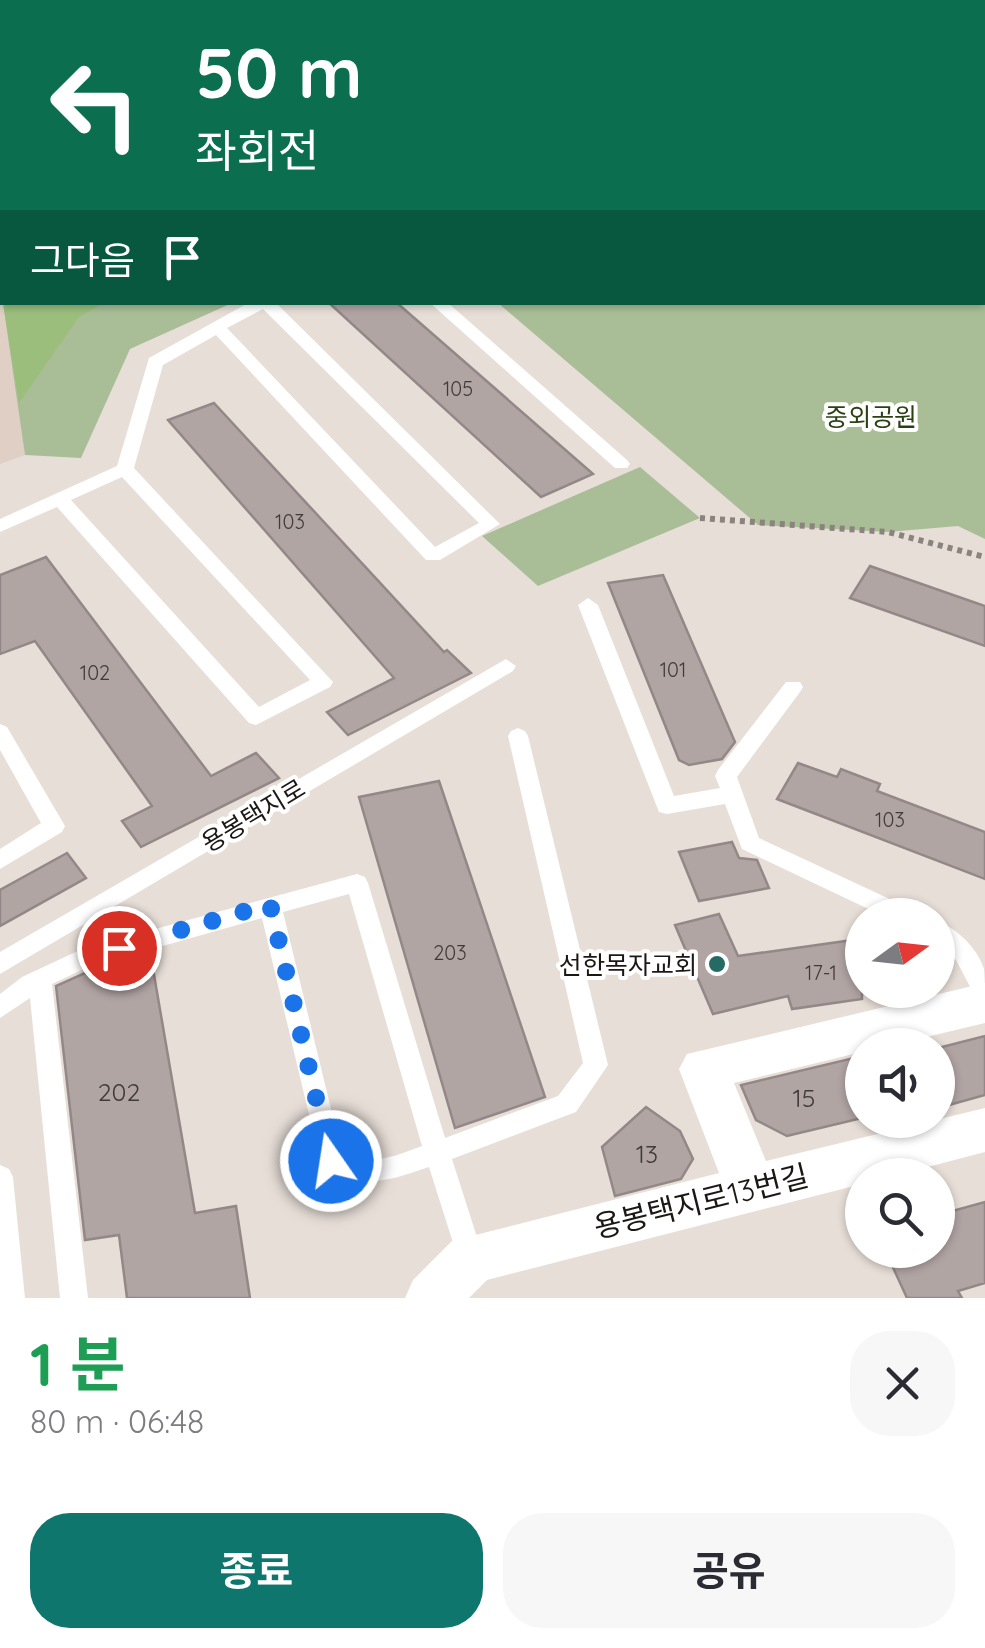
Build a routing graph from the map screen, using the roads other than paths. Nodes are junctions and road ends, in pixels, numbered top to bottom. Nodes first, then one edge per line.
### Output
1 (259, 305) edge
2 (267, 305) edge
3 (440, 305) edge
4 (218, 328) junction
5 (621, 464) dead end
6 (125, 469) junction
7 (60, 499) junction
8 (0, 526) edge
9 (588, 605) dead end
10 (506, 666) dead end
11 (792, 687) dead end
12 (0, 732) edge
13 (518, 736) dead end
14 (732, 794) junction
15 (0, 860) edge
16 (868, 898) edge
17 (270, 904) junction
18 (955, 946) edge
19 (0, 964) edge
20 (40, 979) junction
21 (985, 992) edge
22 (985, 1003) edge
23 (0, 1008) edge
24 (985, 1130) edge
25 (438, 1153) junction
26 (0, 1177) edge
27 (751, 1188) junction
28 (472, 1259) junction
29 (11, 1298) edge
30 (74, 1298) edge
31 (432, 1298) edge

1 - 4 lane
2 - 4 lane
3 - 5 lane
4 - 6 lane
6 - 7 lane
6 - 7 lane
7 - 8 lane
9 - 14 lane
10 - 19 lane, 용봉택지로
11 - 14 lane
12 - 15 lane
13 - 25 lane
14 - 16 lane
17 - 20 lane
17 - 25 lane
17 - 25 lane
18 - 21 lane
20 - 23 lane
20 - 30 lane
22 - 27 street
24 - 27 street, 용봉택지로13번길
25 - 28 lane
26 - 29 lane
27 - 28 street, 용봉택지로13번길
28 - 31 street, 용봉택지로13번길

